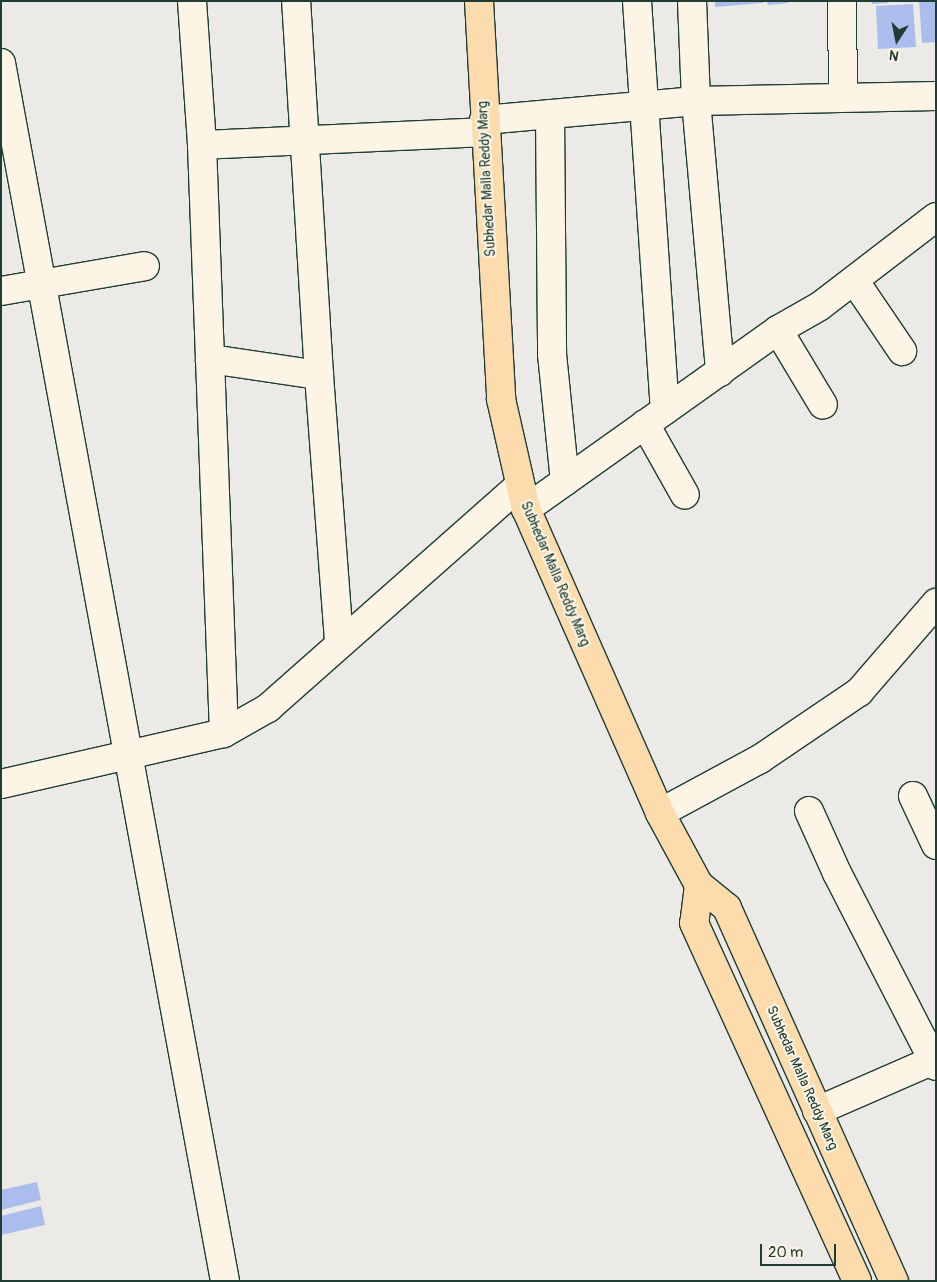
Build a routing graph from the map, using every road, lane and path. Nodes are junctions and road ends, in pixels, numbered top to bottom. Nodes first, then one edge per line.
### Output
1 (192, 1) edge
2 (296, 1) edge
3 (479, 1) edge
4 (637, 1) edge
5 (692, 1) edge
6 (842, 1) edge
7 (1, 63) edge
8 (843, 96) junction
9 (936, 96) edge
10 (696, 101) junction
11 (643, 105) junction
12 (550, 114) junction
13 (484, 126) junction
14 (305, 141) junction
15 (202, 145) junction
16 (936, 217) edge
17 (144, 266) dead end
18 (854, 280) junction
19 (41, 284) junction
20 (1, 291) edge
21 (778, 330) junction
22 (902, 352) dead end
23 (210, 360) junction
24 (720, 372) junction
25 (319, 375) junction
26 (823, 405) dead end
27 (656, 417) junction
28 (565, 481) junction
29 (685, 495) dead end
30 (522, 498) junction
31 (936, 602) edge
32 (339, 644) junction
33 (224, 733) junction
34 (130, 755) junction
35 (1, 784) edge
36 (913, 796) dead end
37 (809, 811) dead end
38 (660, 813) junction
39 (936, 845) edge
40 (699, 885) junction
41 (935, 1062) edge
42 (817, 1112) junction
43 (224, 1281) edge
44 (857, 1281) edge
45 (894, 1281) edge

1 - 15 street
2 - 14 street
3 - 13 main road, Subhedar Malla Reddy Marg
4 - 11 street
5 - 10 street
6 - 8 street
7 - 19 street
8 - 9 street
8 - 10 street
10 - 11 street
10 - 24 street
11 - 12 street
11 - 27 street
12 - 13 street
12 - 28 street
13 - 14 street
13 - 30 main road, Subhedar Malla Reddy Marg
14 - 15 street
14 - 25 street
15 - 23 street
16 - 18 street
17 - 19 street
18 - 21 street
18 - 22 street
19 - 20 street
19 - 34 street
21 - 24 street
21 - 26 street
23 - 25 street
23 - 33 street
24 - 27 street
25 - 32 street
27 - 28 street
27 - 29 street
28 - 30 street
30 - 32 street
30 - 38 main road, Subhedar Malla Reddy Marg
31 - 38 street
32 - 33 street
33 - 34 street
34 - 35 street
34 - 43 street
36 - 39 street
37 - 41 street
38 - 40 main road, Subhedar Malla Reddy Marg
40 - 42 main road, Subhedar Malla Reddy Marg
40 - 44 main road
41 - 42 street
42 - 45 main road, Subhedar Malla Reddy Marg

